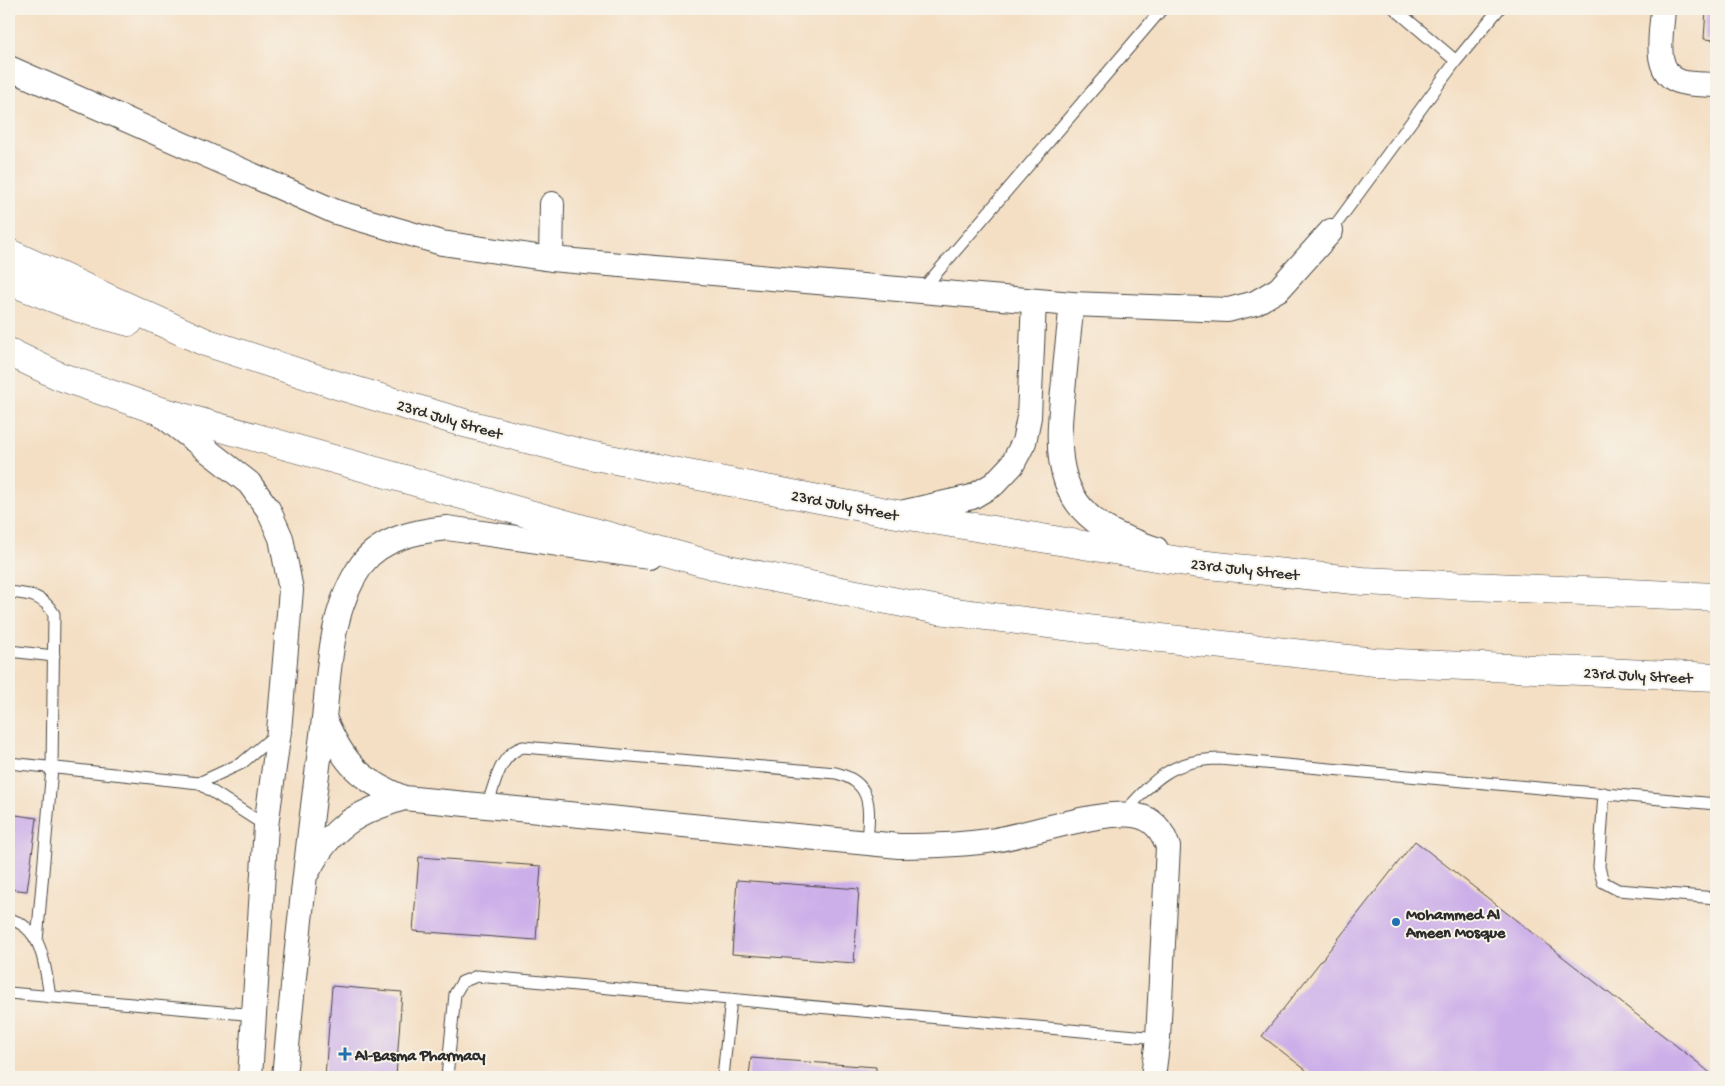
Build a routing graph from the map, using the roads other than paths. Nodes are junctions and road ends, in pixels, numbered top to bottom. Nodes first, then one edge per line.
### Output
1 (1162, 9) edge
2 (1395, 9) edge
3 (1499, 9) edge
4 (1663, 9) edge
5 (1456, 61) junction
6 (9, 68) edge
7 (1716, 85) edge
8 (552, 204) dead end
9 (1331, 232) joint
10 (9, 253) edge
11 (551, 260) junction
12 (9, 281) edge
13 (921, 291) junction
14 (1034, 301) junction
15 (1072, 304) junction
16 (205, 342) junction
17 (9, 352) edge
18 (154, 409) junction
19 (897, 514) junction
20 (1198, 564) junction
21 (723, 568) junction
22 (9, 592) edge
23 (1716, 597) edge
24 (9, 651) edge
25 (54, 656) junction
26 (1716, 677) edge
27 (325, 720) junction
28 (278, 731) junction
29 (9, 764) edge
30 (52, 768) junction
31 (199, 783) junction
32 (1604, 793) junction
33 (404, 798) junction
34 (1716, 804) edge
35 (487, 806) junction
36 (1123, 814) junction
37 (266, 826) junction
38 (867, 843) junction
39 (302, 881) junction
40 (1716, 898) edge
41 (9, 919) edge
42 (37, 941) junction
43 (9, 993) edge
44 (50, 997) junction
45 (730, 999) junction
46 (256, 1015) junction
47 (1158, 1038) junction
48 (250, 1077) edge
49 (284, 1077) edge
50 (447, 1077) edge
51 (723, 1077) edge
52 (1153, 1077) edge

1 - 13 lane
2 - 5 lane
3 - 5 lane
4 - 7 street
5 - 9 lane
6 - 11 street
8 - 11 street
9 - 15 street
10 - 16 main road, 23rd July Street
11 - 13 street
12 - 16 main road
13 - 14 street
14 - 15 street
14 - 19 street
15 - 20 street
16 - 19 main road, 23rd July Street
17 - 18 main road, 23rd July Street
18 - 21 main road, 23rd July Street
18 - 28 street
19 - 20 main road, 23rd July Street
20 - 23 main road, 23rd July Street
21 - 26 main road, 23rd July Street
21 - 27 street
22 - 25 lane
24 - 25 lane
25 - 30 lane
27 - 33 street
27 - 39 street
28 - 31 lane
28 - 37 street
29 - 30 lane
30 - 31 lane
30 - 42 lane
31 - 37 lane
32 - 34 lane
32 - 36 lane
32 - 40 lane
33 - 35 street
33 - 39 street
35 - 38 street
35 - 38 lane
36 - 38 street
36 - 47 street
37 - 46 street
39 - 49 street
41 - 42 lane
42 - 44 lane
43 - 44 lane
44 - 46 lane
45 - 47 lane
45 - 50 lane
45 - 51 lane
46 - 48 street
47 - 52 street

